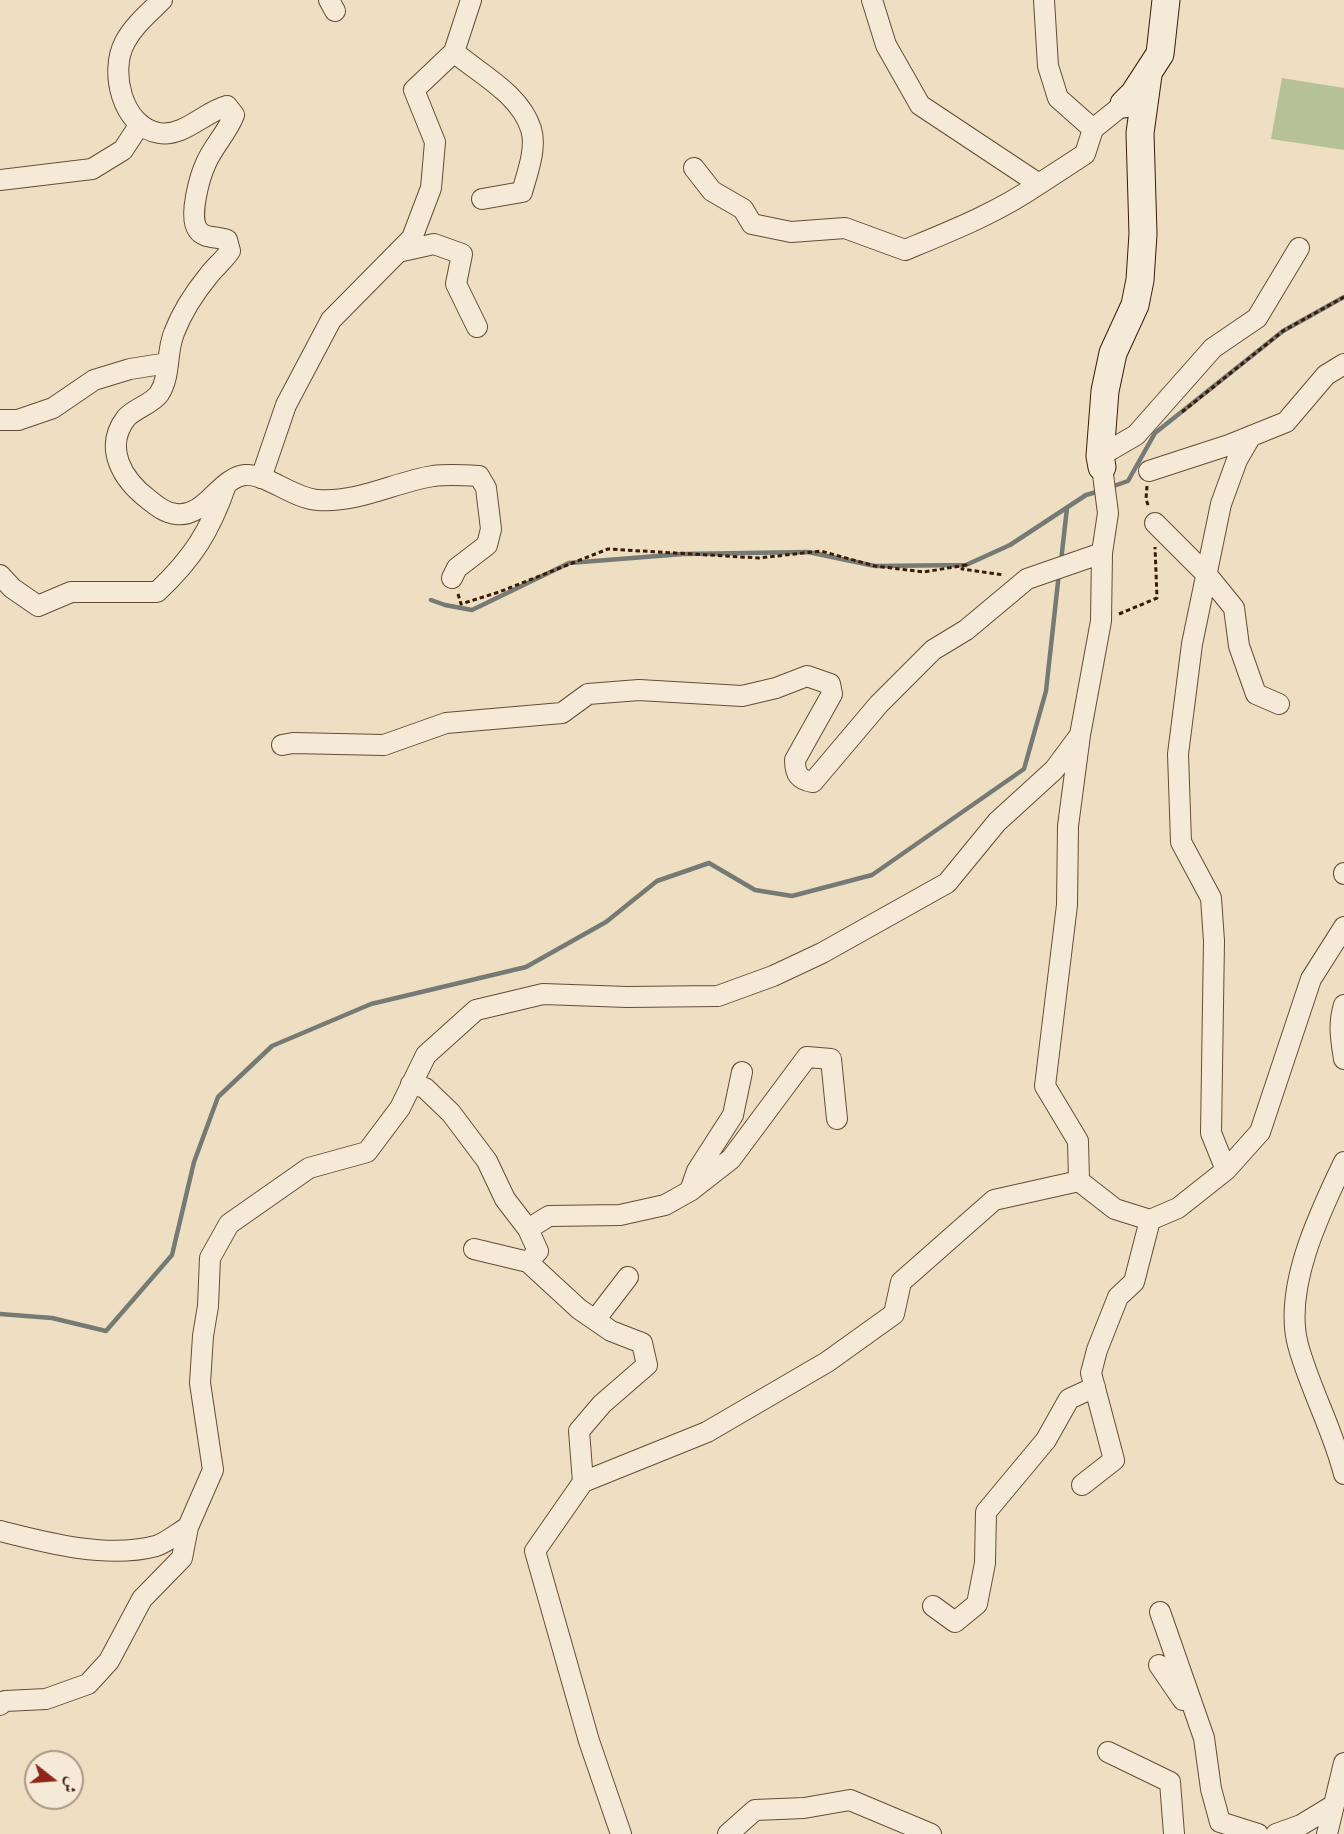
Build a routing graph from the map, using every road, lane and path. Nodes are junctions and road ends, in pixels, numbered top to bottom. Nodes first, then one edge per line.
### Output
1 (162, 0) edge
2 (471, 0) edge
3 (872, 0) edge
4 (1044, 0) edge
5 (1166, 0) edge
6 (454, 52) junction
7 (1148, 75) junction
8 (1124, 104) joint
9 (140, 124) junction
10 (1093, 129) junction
11 (694, 168) dead end
12 (0, 180) edge
13 (1039, 184) junction
14 (482, 199) dead end
15 (1299, 248) dead end
16 (398, 252) junction
17 (477, 327) dead end
18 (168, 363) junction
19 (1344, 364) edge
20 (0, 420) edge
21 (1251, 436) junction
22 (1101, 462) junction
23 (1149, 471) dead end
24 (261, 478) junction
25 (227, 484) junction
26 (1155, 523) dead end
27 (1102, 553) junction
28 (0, 575) edge
29 (1208, 576) junction
30 (452, 578) joint
31 (1027, 579) junction
32 (1279, 704) dead end
33 (1080, 735) junction
34 (282, 745) dead end
35 (1344, 927) edge
36 (1344, 1005) edge
37 (1344, 1059) edge
38 (742, 1072) dead end
39 (411, 1084) junction
40 (837, 1119) dead end
41 (1344, 1162) edge
42 (1226, 1170) junction
43 (1079, 1180) junction
44 (690, 1191) junction
45 (1150, 1220) junction
46 (528, 1229) junction
47 (474, 1249) dead end
48 (528, 1262) junction
49 (628, 1277) dead end
50 (595, 1320) junction
51 (1095, 1387) junction
52 (1344, 1474) edge
53 (583, 1482) junction
54 (1082, 1485) dead end
55 (188, 1527) junction
56 (0, 1531) edge
57 (933, 1606) dead end
58 (1160, 1612) dead end
59 (1159, 1665) dead end
60 (0, 1705) edge
61 (1196, 1719) junction
62 (1108, 1752) dead end
63 (1344, 1763) edge
64 (1334, 1805) junction
65 (1216, 1809) junction
66 (621, 1834) edge
67 (728, 1834) edge
68 (931, 1834) edge
69 (1174, 1834) edge
70 (1208, 1834) edge
71 (1258, 1834) edge
72 (1276, 1834) edge
73 (1327, 1834) edge

1 - 9 street
2 - 6 street
3 - 13 street
4 - 10 street
5 - 7 street
6 - 14 street
6 - 16 street
7 - 8 street
7 - 22 street
8 - 10 street
9 - 12 street
9 - 18 street
10 - 13 street
11 - 13 street
15 - 22 street
16 - 17 street
16 - 24 street
18 - 20 street
18 - 25 street
19 - 21 street
21 - 23 street
21 - 29 street
22 - 27 street
24 - 25 street
24 - 30 street
25 - 28 street
26 - 29 street
27 - 31 street
27 - 33 street
29 - 32 street
29 - 42 street
30 - 31 path
31 - 34 street
33 - 39 street
33 - 43 street
35 - 42 street
36 - 37 street
38 - 44 street
39 - 46 street
39 - 55 street
40 - 44 street
41 - 52 street
42 - 45 street
43 - 45 street
43 - 53 street
44 - 46 street
45 - 51 street
46 - 48 street
47 - 48 street
48 - 50 street
49 - 50 street
50 - 53 street
51 - 54 street
51 - 57 street
53 - 66 street
55 - 56 street
55 - 60 street
58 - 61 street
59 - 61 street
61 - 65 street
62 - 69 street
63 - 64 street
64 - 72 street
64 - 73 street
65 - 70 street
65 - 71 street
67 - 68 street

